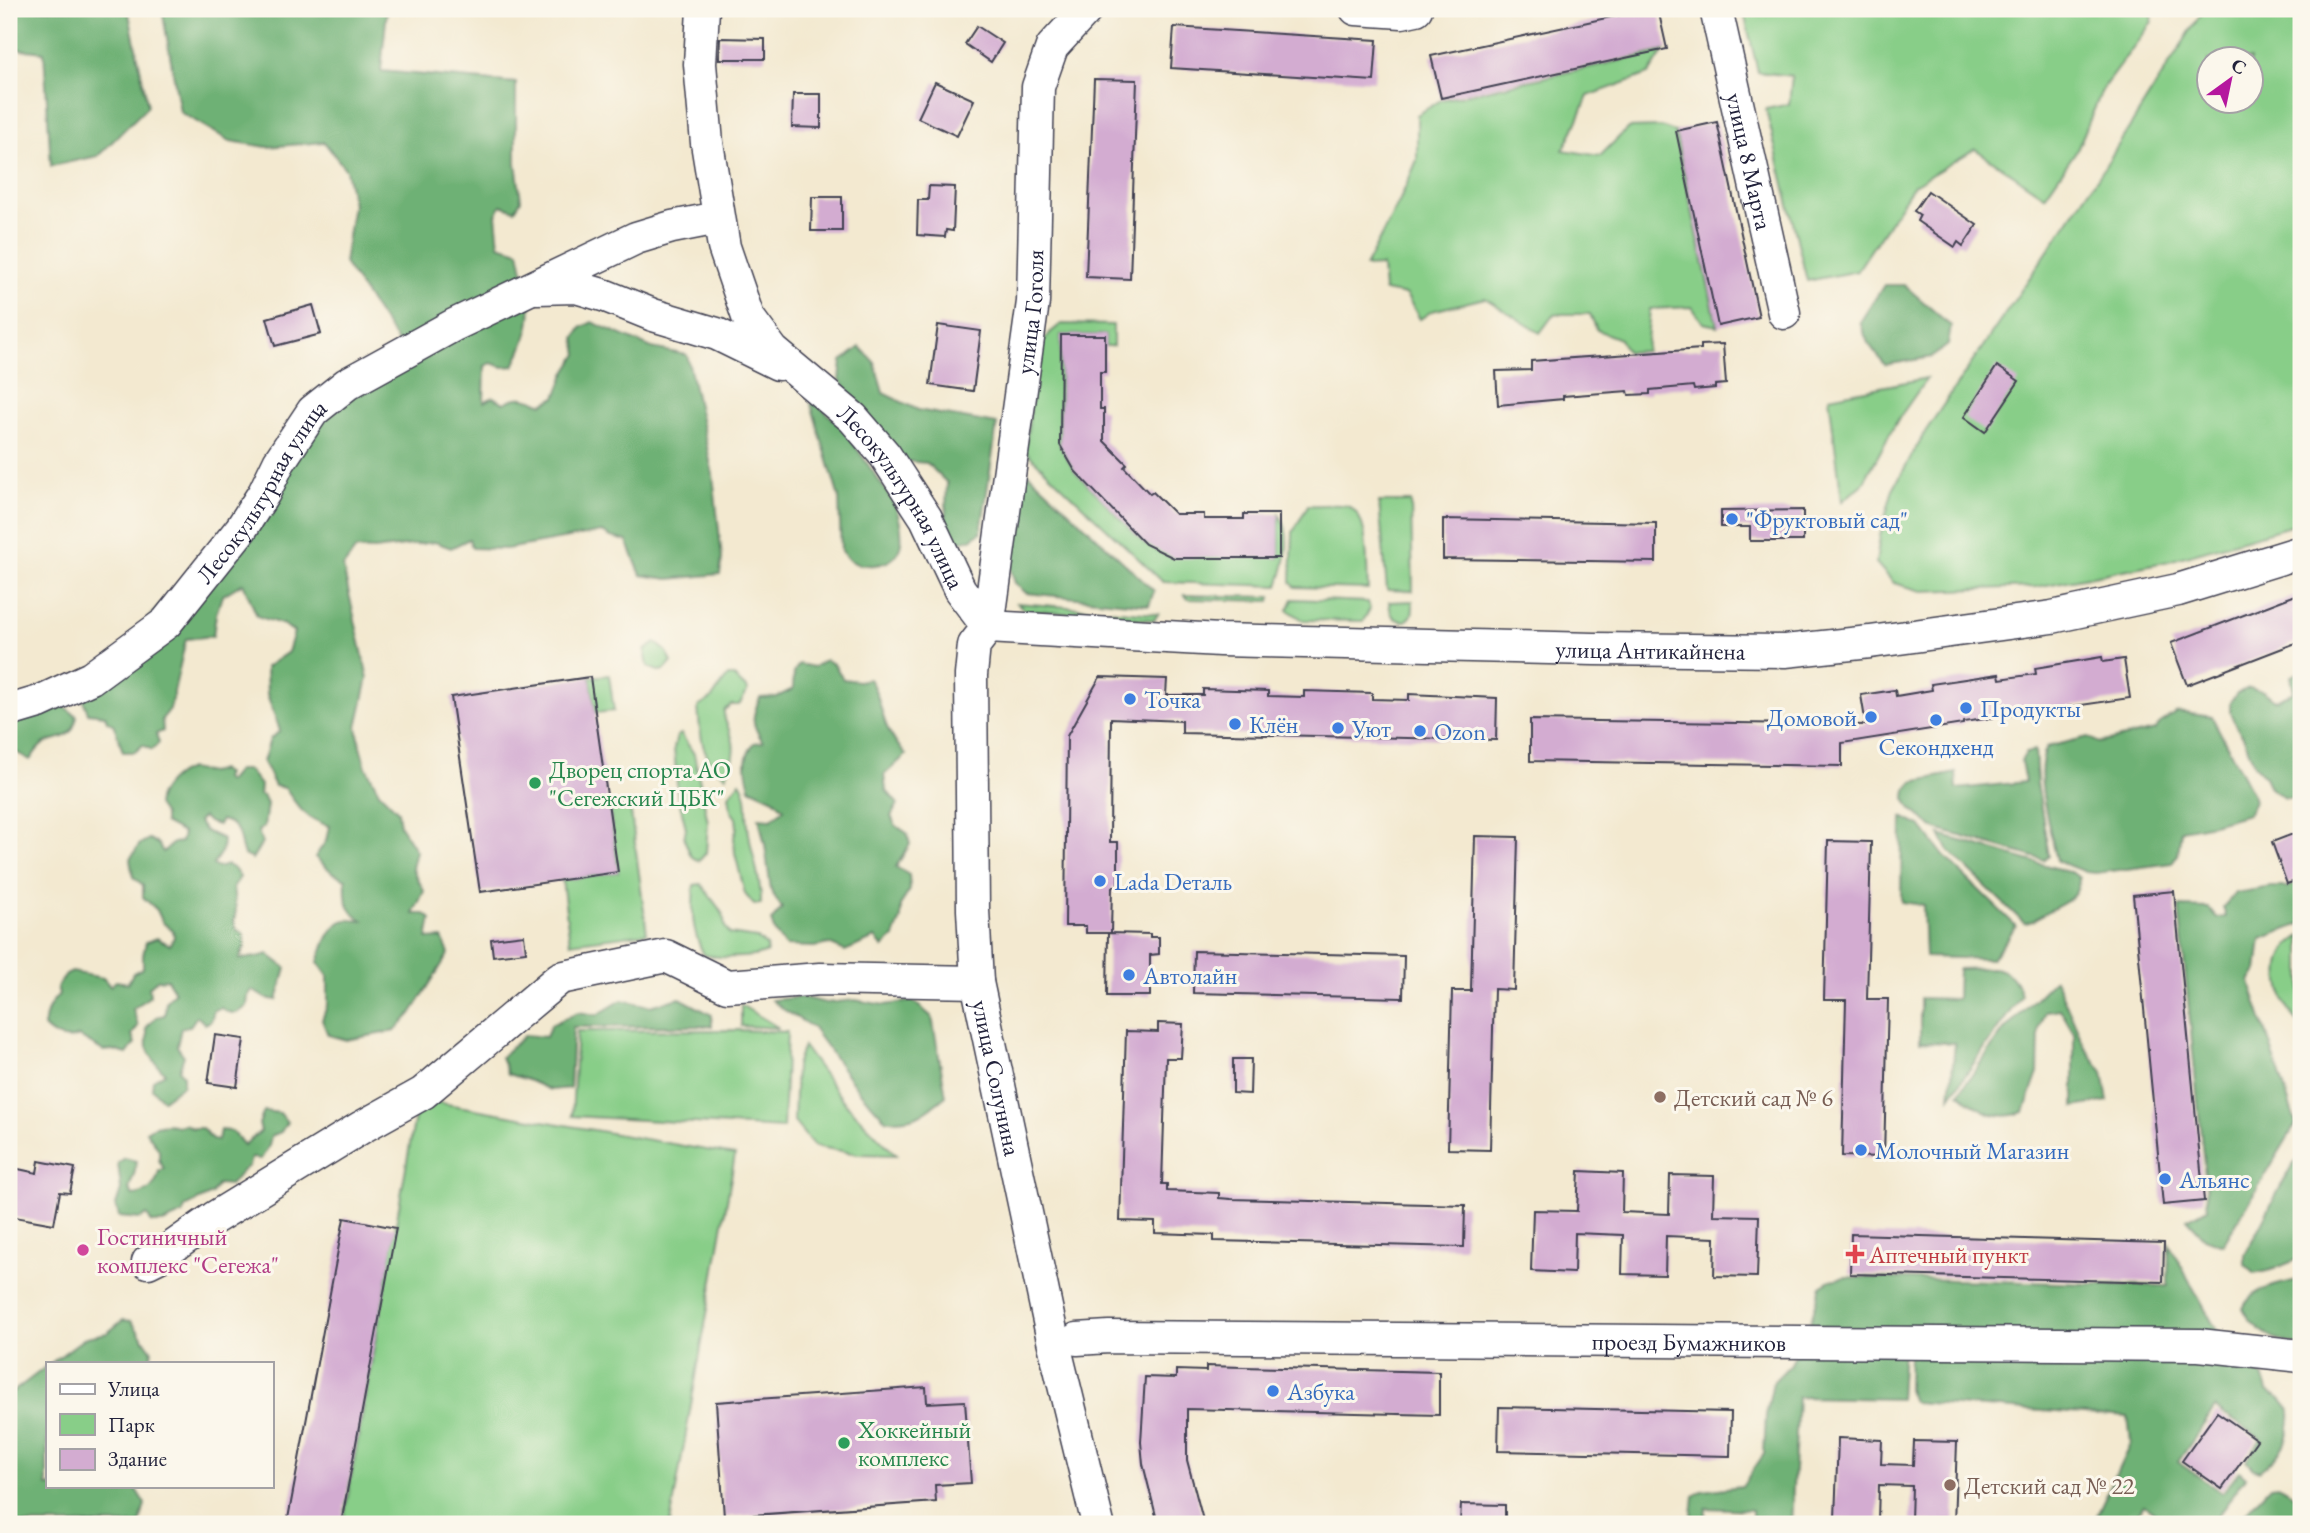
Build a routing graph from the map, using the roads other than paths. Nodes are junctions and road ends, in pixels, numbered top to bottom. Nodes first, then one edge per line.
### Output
1 (703, 9) edge
2 (1087, 9) edge
3 (1356, 9) edge
4 (1416, 9) edge
5 (1716, 9) edge
6 (718, 218) junction
7 (528, 288) junction
8 (1784, 313) dead end
9 (802, 378) junction
10 (2301, 552) edge
11 (988, 627) junction
12 (9, 711) edge
13 (977, 982) junction
14 (148, 1262) dead end
15 (1077, 1339) dead end
16 (2301, 1356) edge
17 (1098, 1524) edge

1 - 6 street, Лесокультурная улица
2 - 11 street, улица Гоголя
3 - 4 street
5 - 8 street, улица 8 Марта
6 - 7 street, Лесокультурная улица
6 - 9 street, Лесокультурная улица
7 - 9 street, Лесокультурная улица
7 - 12 street, Лесокультурная улица
9 - 11 street, Лесокультурная улица
10 - 11 street, улица Антикайнена
11 - 13 street, улица Солунина
13 - 14 street
13 - 17 street, улица Солунина
15 - 16 street, проезд Бумажников

